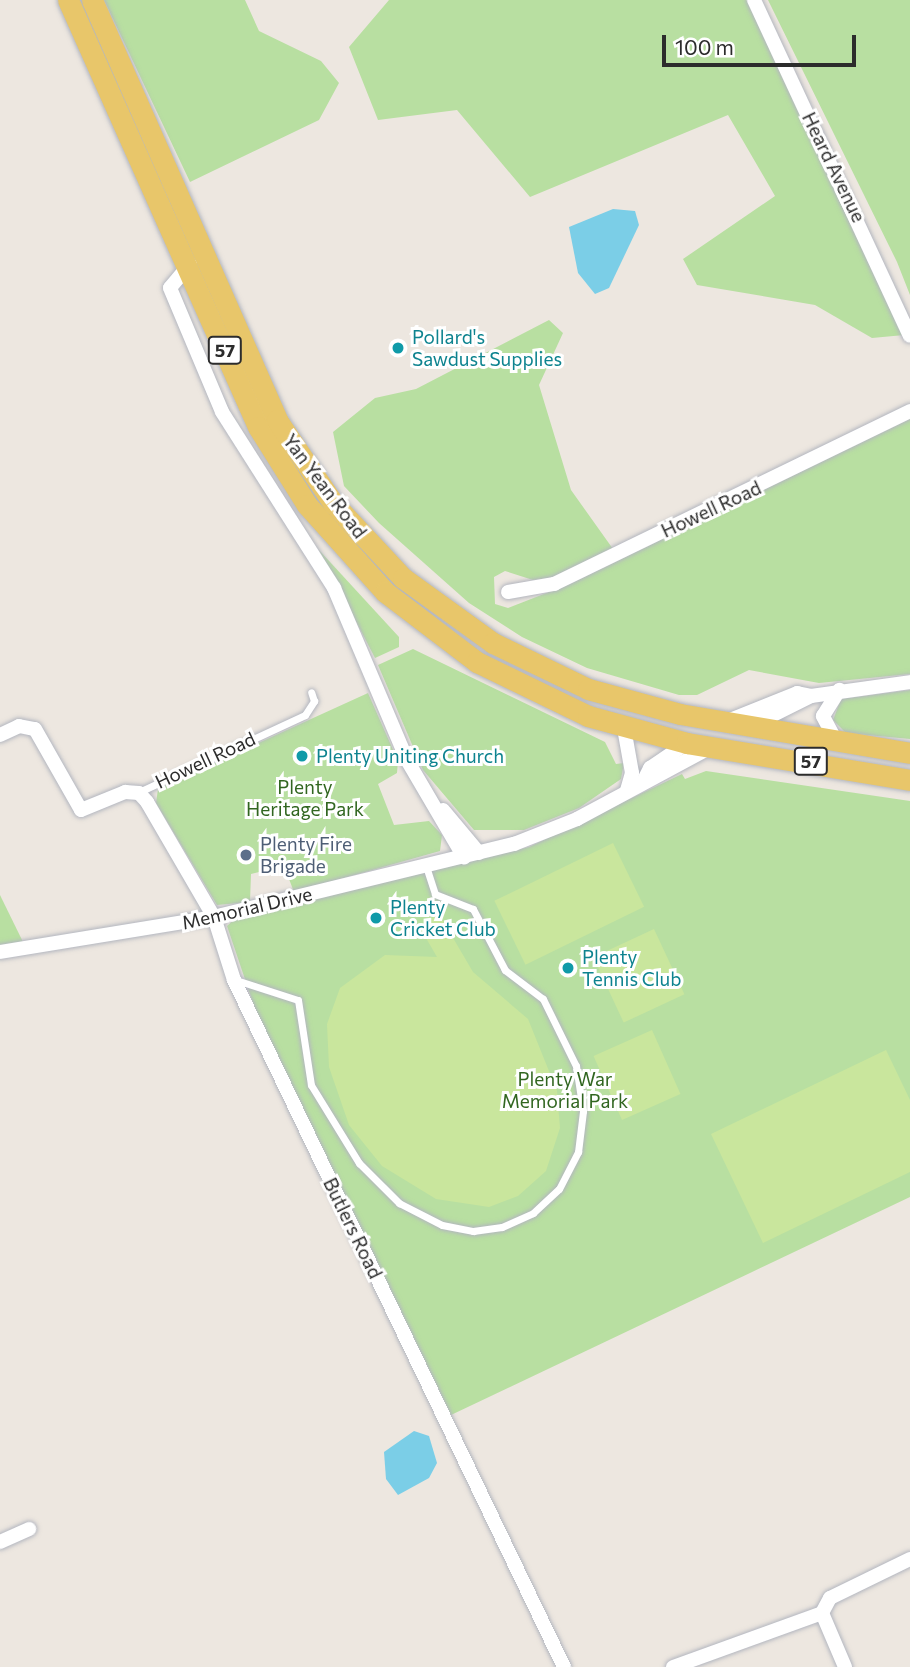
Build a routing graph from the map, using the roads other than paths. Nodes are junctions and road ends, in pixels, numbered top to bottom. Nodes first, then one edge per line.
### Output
1 (754, 0) edge
2 (74, 2) edge
3 (190, 264) junction
4 (910, 336) edge
5 (910, 411) edge
6 (508, 592) dead end
7 (910, 682) edge
8 (840, 689) junction
9 (311, 692) dead end
10 (811, 695) junction
11 (725, 723) junction
12 (753, 724) junction
13 (624, 728) junction
14 (0, 735) edge
15 (835, 739) junction
16 (687, 743) junction
17 (711, 747) junction
18 (910, 752) edge
19 (910, 780) edge
20 (643, 782) junction
21 (627, 791) junction
22 (139, 793) junction
23 (472, 855) junction
24 (426, 866) junction
25 (214, 917) junction
26 (0, 952) edge
27 (234, 980) junction
28 (29, 1529) dead end
29 (0, 1542) edge
30 (910, 1559) edge
31 (822, 1613) junction
32 (564, 1667) edge
33 (673, 1667) edge
34 (845, 1667) edge

1 - 4 street, Heard Avenue
2 - 3 main road, Yan Yean Road / 57
2 - 11 main road, Yan Yean Road / 57
3 - 13 main road, Yan Yean Road / 57
3 - 23 street
5 - 6 street, Howell Road
7 - 8 street
8 - 10 street
8 - 15 street
9 - 22 lane, Howell Road
10 - 11 street
10 - 12 street
11 - 12 main road, Yan Yean Road / 57
11 - 16 main road
12 - 15 main road, Yan Yean Road / 57
12 - 17 main road, Memorial Drive
13 - 16 main road, Yan Yean Road / 57
13 - 21 street
14 - 22 street, Howell Road
15 - 18 main road, Yan Yean Road / 57
16 - 17 main road, Yan Yean Road / 57
16 - 20 street, Memorial Drive
17 - 19 main road, Yan Yean Road / 57
17 - 20 street, Memorial Drive
20 - 21 street, Memorial Drive
21 - 23 street, Memorial Drive
22 - 25 street, Butlers Road
23 - 24 street, Memorial Drive
24 - 25 street, Memorial Drive
24 - 27 lane
25 - 26 street, Memorial Drive
25 - 27 street, Butlers Road
27 - 32 street, Butlers Road
28 - 29 street
30 - 31 street
31 - 33 street
31 - 34 street

